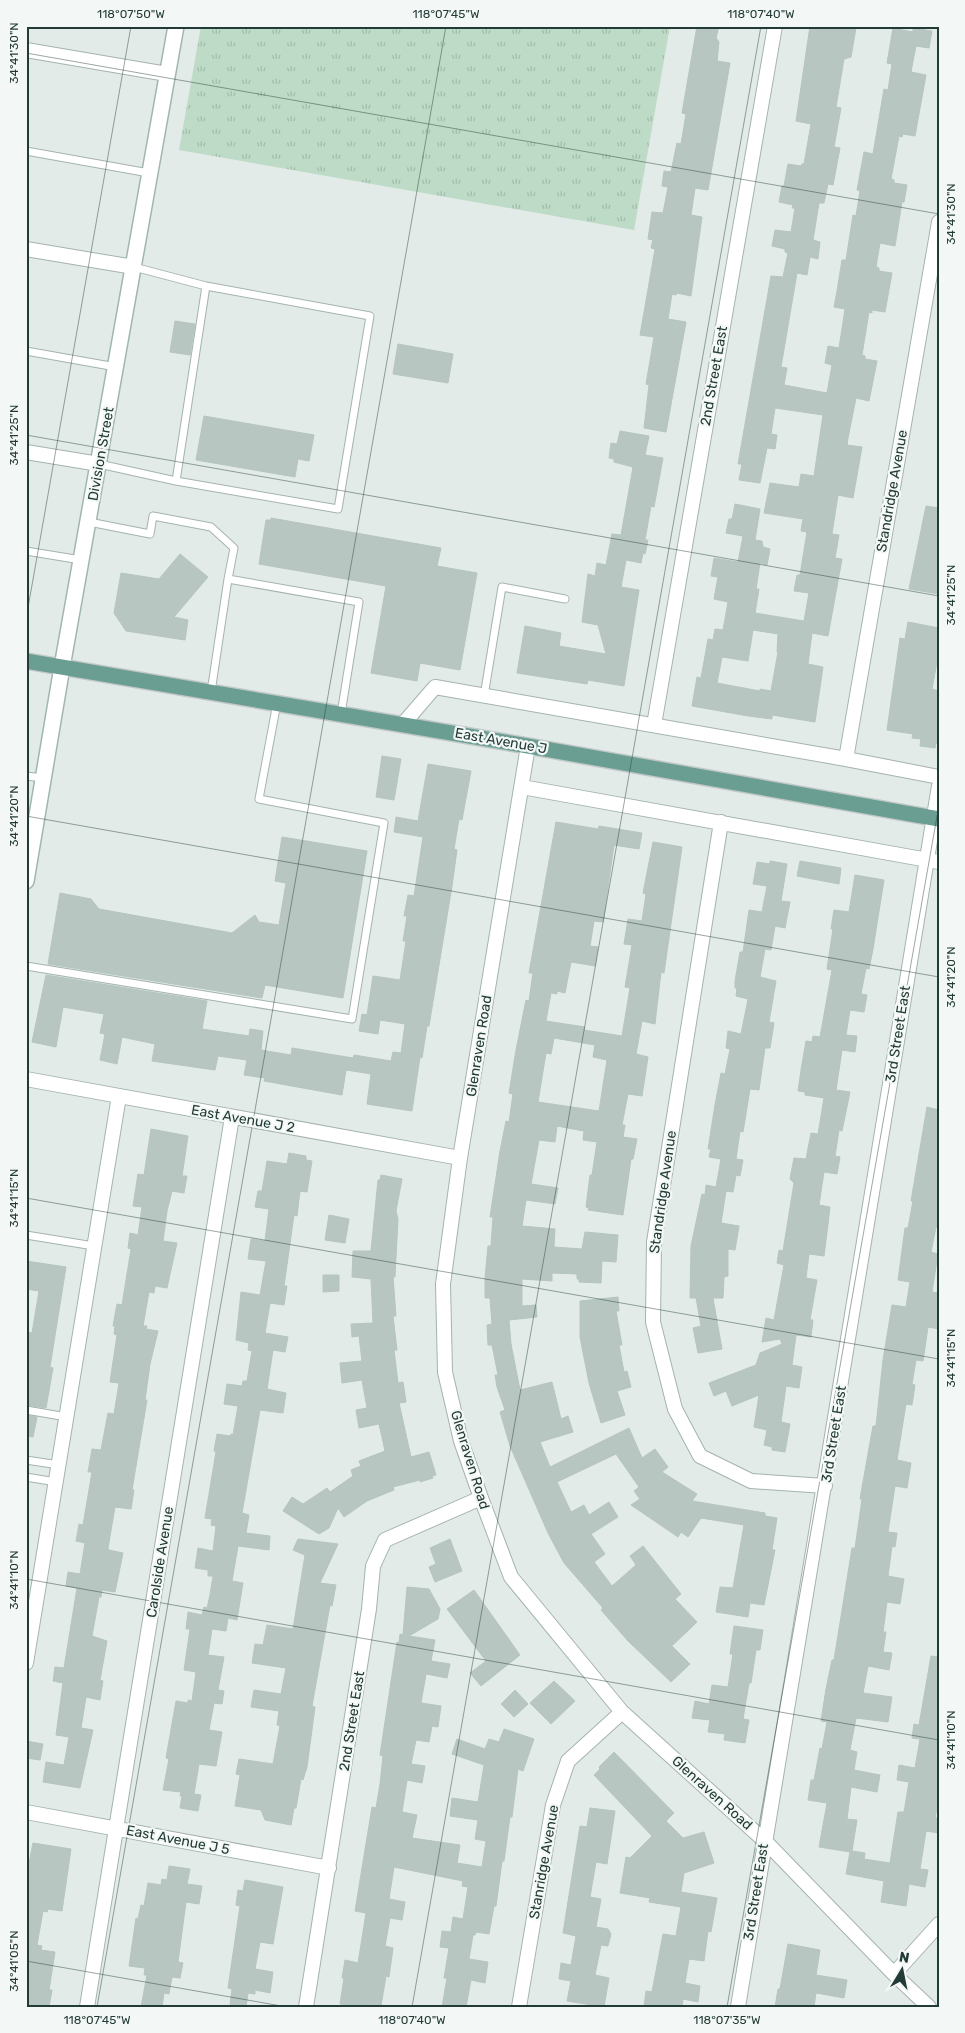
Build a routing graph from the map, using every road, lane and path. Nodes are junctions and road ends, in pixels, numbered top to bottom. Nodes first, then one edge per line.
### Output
1 (176, 26) edge
2 (775, 26) edge
3 (26, 50) edge
4 (167, 74) junction
5 (26, 151) edge
6 (150, 174) junction
7 (939, 222) edge
8 (26, 249) edge
9 (134, 266) junction
10 (206, 286) junction
11 (26, 352) edge
12 (116, 367) junction
13 (26, 452) edge
14 (99, 464) junction
15 (176, 480) junction
16 (89, 522) junction
17 (26, 551) edge
18 (81, 560) junction
19 (228, 579) junction
20 (565, 599) dead end
21 (26, 661) edge
22 (62, 667) junction
23 (211, 692) junction
24 (484, 696) junction
25 (276, 703) junction
26 (341, 714) junction
27 (403, 724) junction
28 (654, 725) junction
29 (528, 746) junction
30 (846, 759) junction
31 (26, 776) edge
32 (939, 777) edge
33 (44, 778) junction
34 (939, 786) edge
35 (522, 787) junction
36 (936, 819) edge
37 (721, 822) junction
38 (933, 861) edge
39 (26, 881) edge
40 (26, 966) edge
41 (26, 1079) edge
42 (119, 1096) junction
43 (232, 1117) junction
44 (460, 1158) junction
45 (26, 1235) edge
46 (94, 1246) junction
47 (26, 1410) edge
48 (66, 1417) junction
49 (26, 1460) edge
50 (59, 1465) junction
51 (26, 1477) edge
52 (56, 1482) junction
53 (825, 1486) junction
54 (481, 1498) junction
55 (26, 1663) edge
56 (622, 1712) junction
57 (26, 1812) edge
58 (117, 1828) junction
59 (765, 1840) junction
60 (329, 1868) junction
61 (939, 1924) edge
62 (894, 1974) junction
63 (87, 2007) edge
64 (306, 2007) edge
65 (519, 2007) edge
66 (738, 2007) edge
67 (929, 2007) edge

1 - 4 main road, Division Street
2 - 28 street, 2nd Street East
3 - 4 street
4 - 6 main road, Division Street
5 - 6 lane
6 - 9 main road, Division Street
7 - 30 street, Standridge Avenue
8 - 9 street
9 - 10 lane
9 - 12 main road, Division Street
10 - 15 lane
10 - 15 lane
11 - 12 lane
12 - 14 main road, Division Street
13 - 14 street
14 - 15 lane
14 - 16 main road, Division Street
16 - 18 main road, Division Street
16 - 19 lane
17 - 18 lane
18 - 22 main road, Division Street
19 - 23 lane
19 - 26 lane
20 - 24 lane
21 - 22 main road, East Avenue J
22 - 23 main road, East Avenue J
22 - 33 main road, Division Street
23 - 25 main road, East Avenue J
24 - 27 street
24 - 28 street
25 - 26 main road, East Avenue J
25 - 40 lane
26 - 27 main road, East Avenue J
27 - 29 main road, East Avenue J
28 - 30 street
29 - 35 street, Glenraven Road
29 - 36 main road, East Avenue J
30 - 32 street
31 - 33 lane
33 - 39 main road, Division Street
34 - 36 street, 3rd Street East
35 - 37 street
35 - 44 street, Glenraven Road
36 - 38 street, 3rd Street East
37 - 38 street
37 - 53 street, Standridge Avenue
38 - 53 street, 3rd Street East
41 - 42 street, East Avenue J 2
42 - 43 street, East Avenue J 2
42 - 46 street
43 - 44 street, East Avenue J 2
43 - 58 street, Carolside Avenue
44 - 54 street, Glenraven Road
45 - 46 lane
46 - 48 street
47 - 48 lane
48 - 50 street
49 - 50 lane
50 - 52 street
51 - 52 lane
52 - 55 street
53 - 59 street, 3rd Street East
54 - 56 street, Glenraven Road
54 - 60 street, 2nd Street East
56 - 59 street, Glenraven Road
56 - 65 street, Stanridge Avenue
57 - 58 street, East Avenue J 5
58 - 60 street, East Avenue J 5
58 - 63 street, Carolside Avenue
59 - 62 street, Glenraven Road
59 - 66 street, 3rd Street East
60 - 64 street, 2nd Street East
61 - 62 street
62 - 67 street, Glenraven Road

